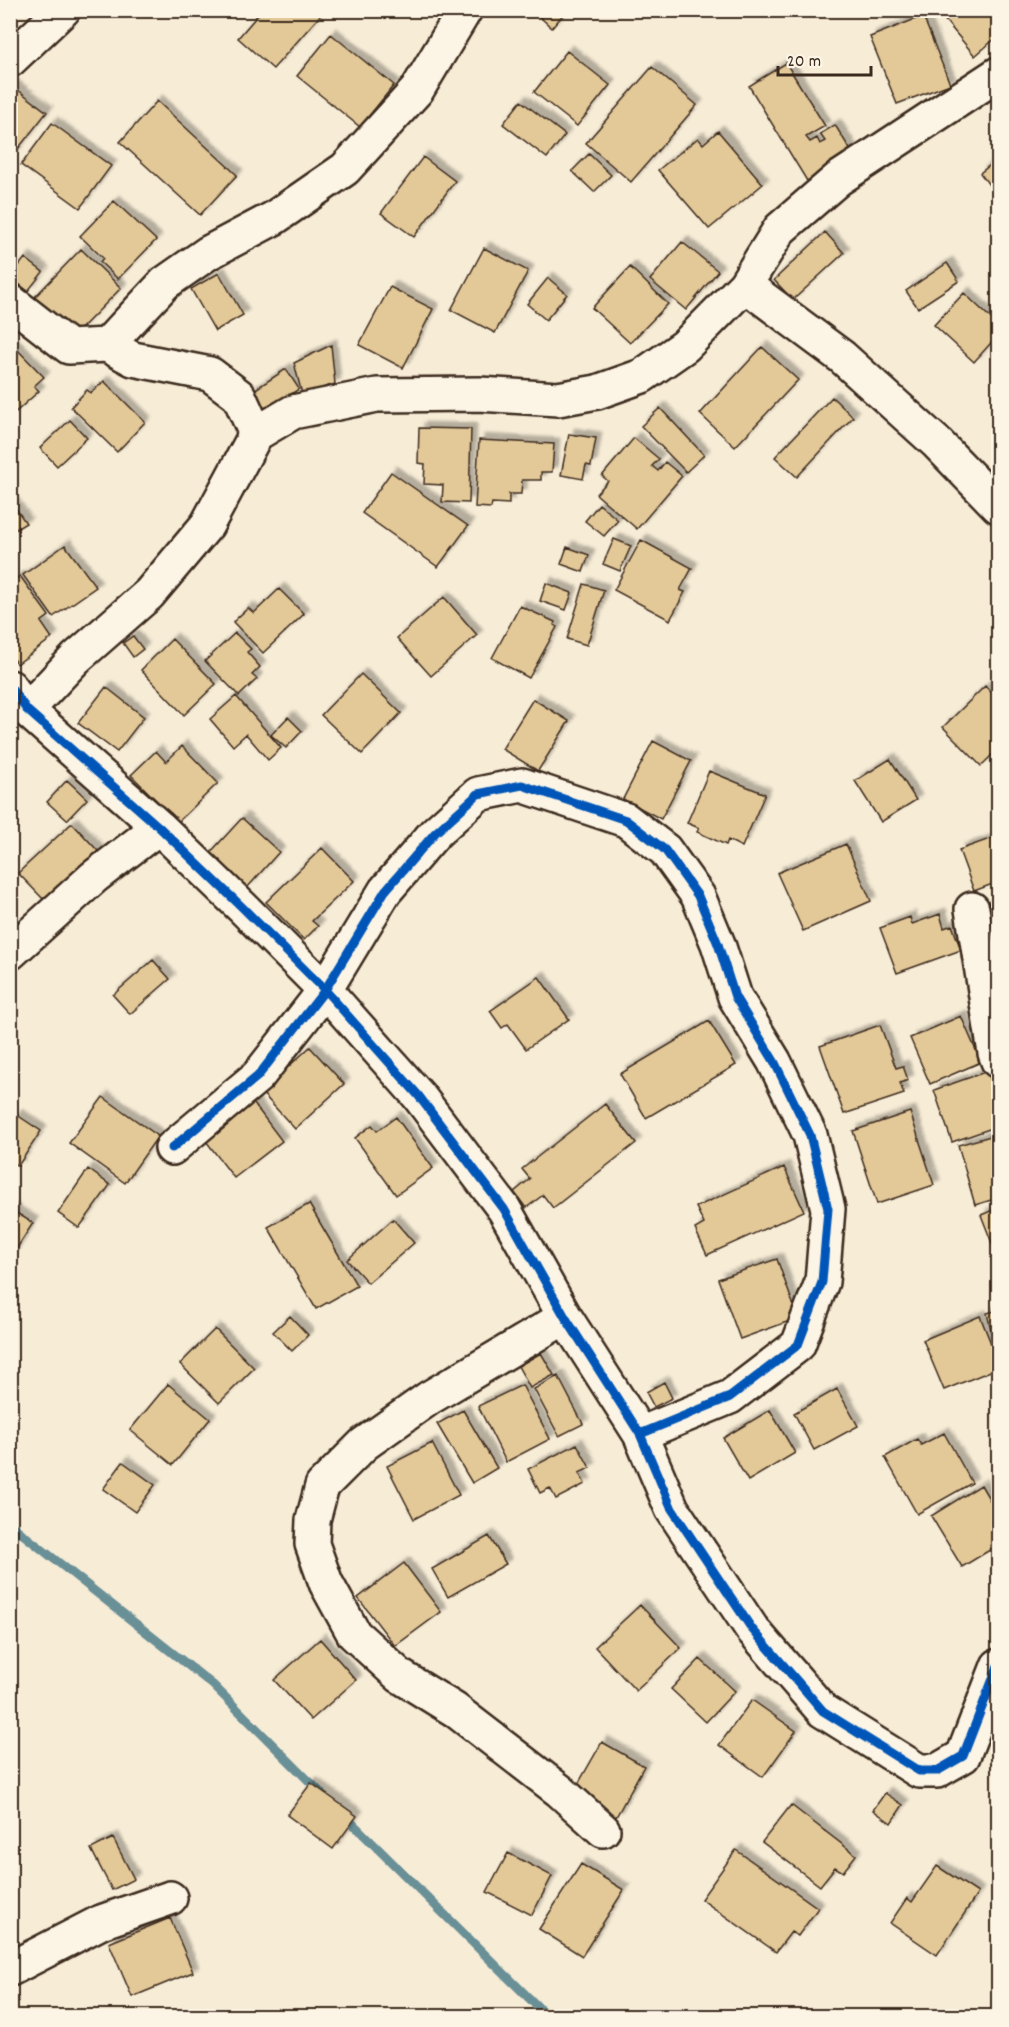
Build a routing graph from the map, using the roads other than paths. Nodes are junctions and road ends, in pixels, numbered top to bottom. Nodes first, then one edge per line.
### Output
1 (63, 10) edge
2 (465, 10) edge
3 (10, 60) edge
4 (999, 74) edge
5 (745, 285) junction
6 (10, 301) edge
7 (107, 345) junction
8 (255, 434) junction
9 (999, 506) edge
10 (19, 698) edge
11 (159, 827) junction
12 (972, 909) dead end
13 (10, 953) edge
14 (325, 990) junction
15 (999, 1061) edge
16 (172, 1149) dead end
17 (565, 1317) junction
18 (640, 1434) junction
19 (999, 1666) edge
20 (603, 1830) dead end
21 (170, 1898) dead end
22 (10, 1969) edge

1 - 3 street
2 - 7 street
4 - 5 street
5 - 8 street
5 - 9 street
6 - 7 street
7 - 8 street
8 - 10 street
10 - 11 street
11 - 13 street
11 - 14 street
12 - 15 street
14 - 16 street
14 - 17 street
14 - 18 street
17 - 18 street
17 - 20 street
18 - 19 street
21 - 22 street

